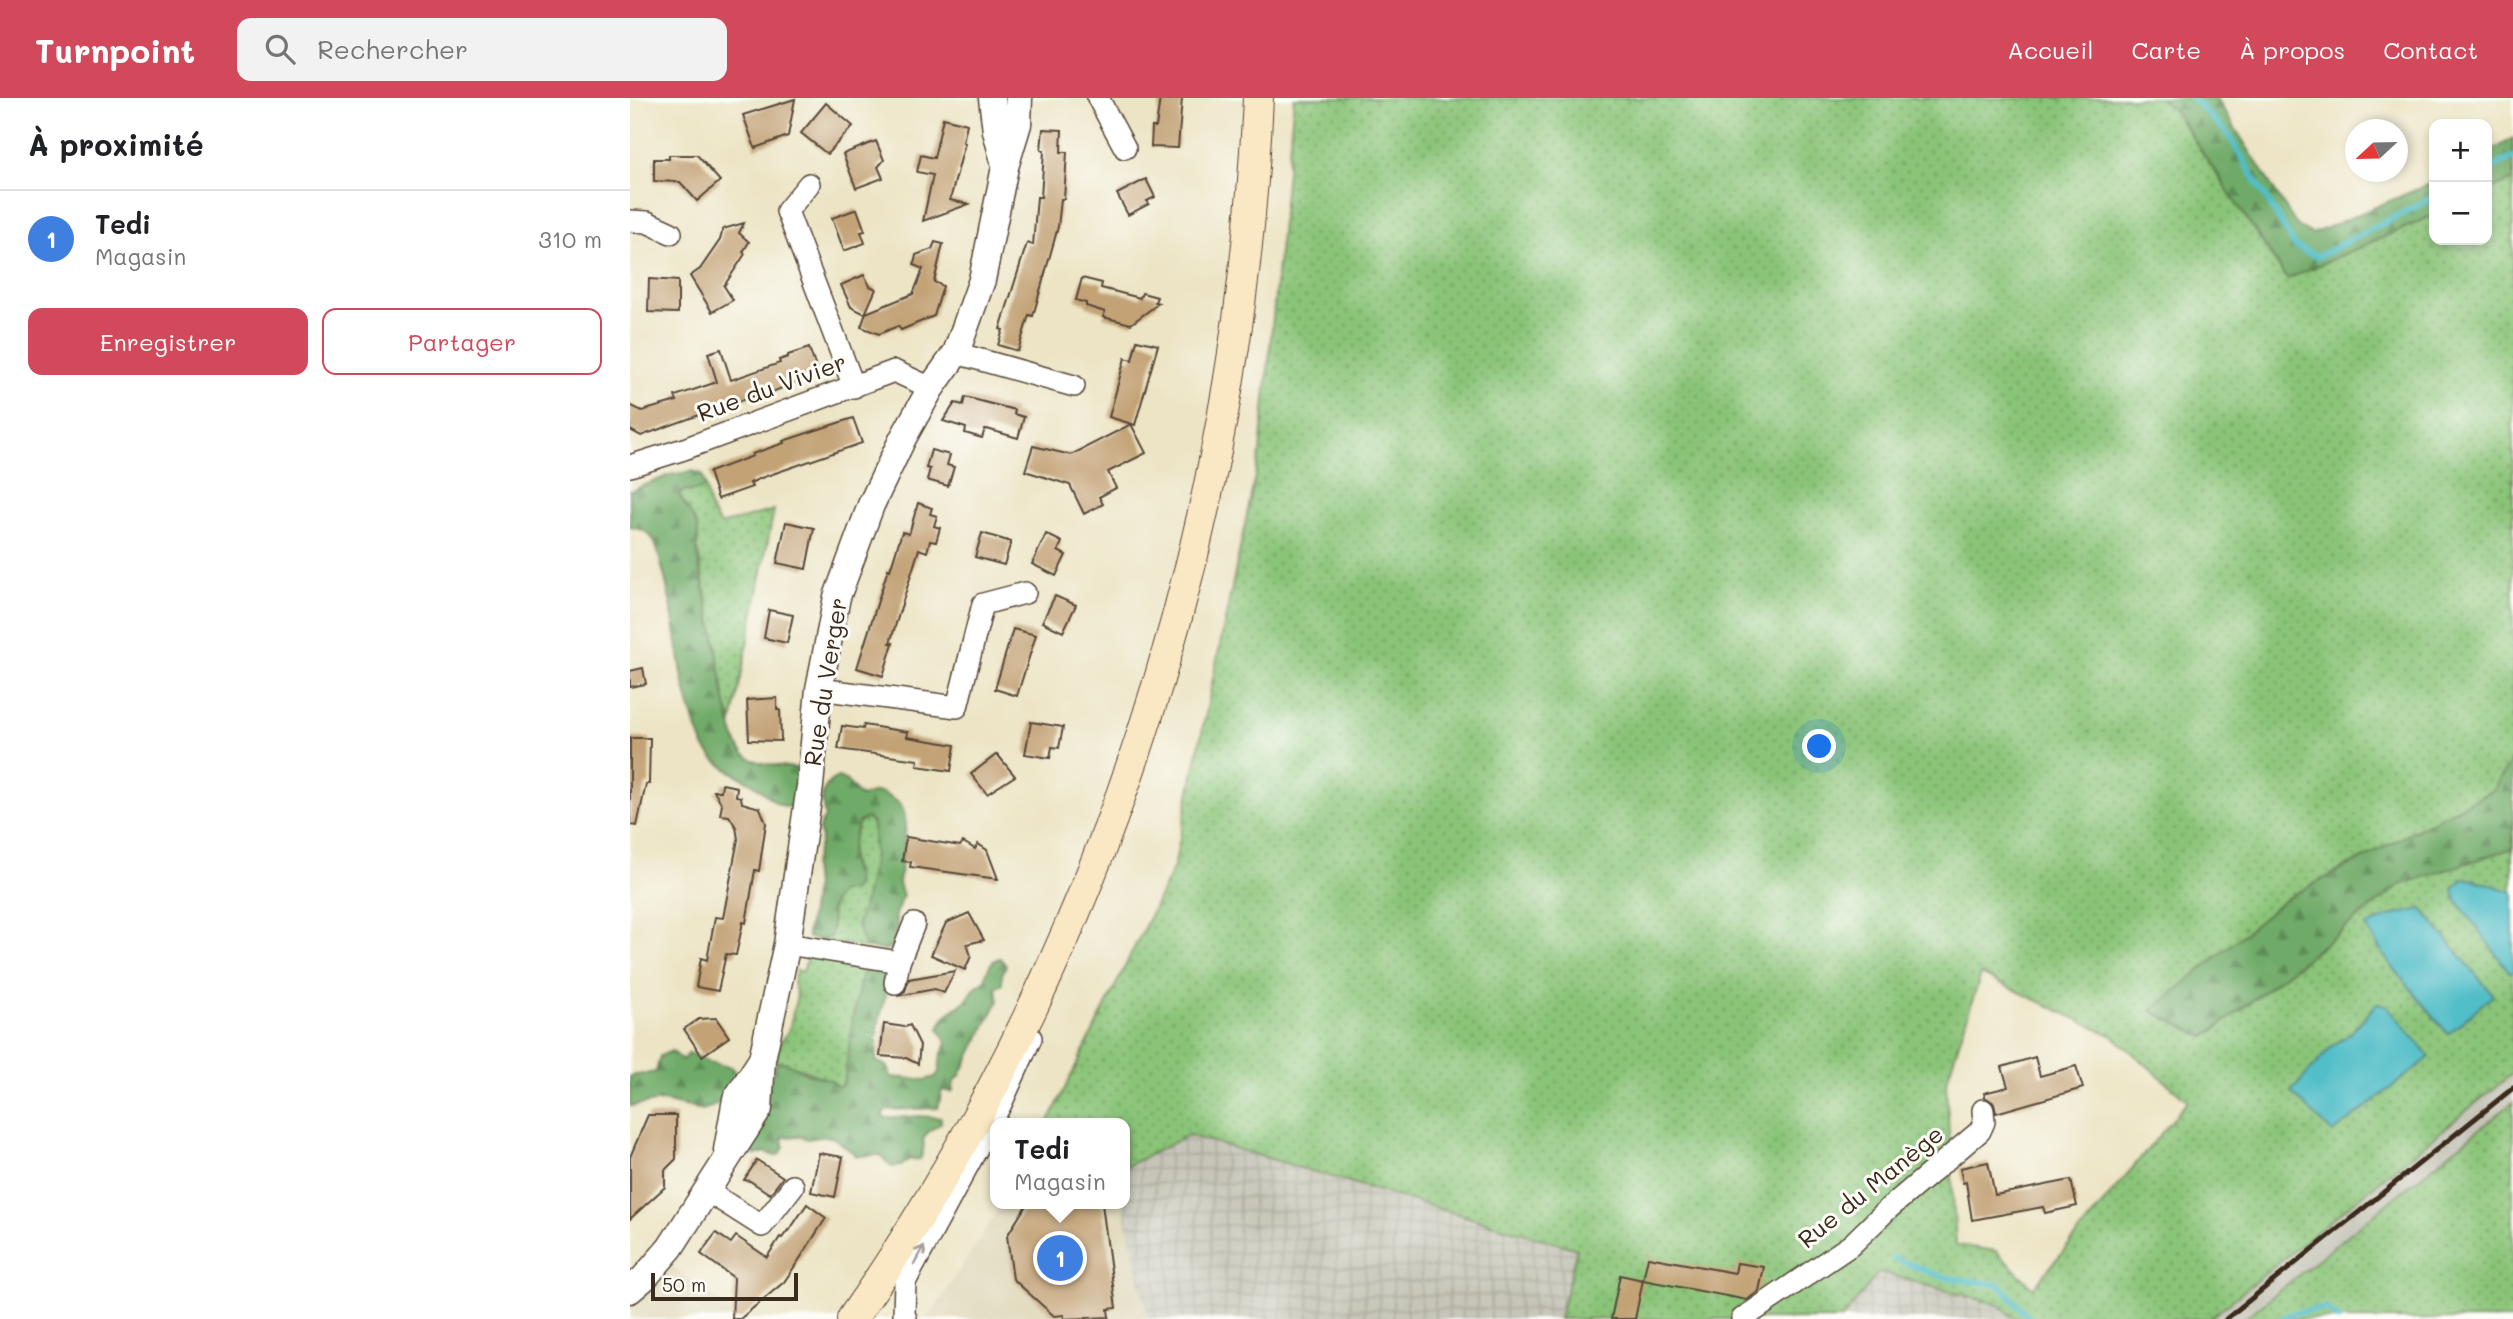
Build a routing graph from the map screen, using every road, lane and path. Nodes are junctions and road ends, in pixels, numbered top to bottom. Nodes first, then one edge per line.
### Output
1 (992, 98) edge
2 (1019, 98) edge
3 (1098, 98) edge
4 (1258, 98) edge
5 (1125, 148) dead end
6 (1005, 167) junction
7 (809, 184) dead end
8 (630, 221) edge
9 (671, 233) dead end
10 (956, 353) junction
11 (1074, 386) dead end
12 (854, 387) junction
13 (931, 388) junction
14 (630, 466) edge
15 (1025, 593) dead end
16 (819, 689) junction
17 (914, 924) dead end
18 (787, 944) junction
19 (1049, 970) junction
20 (1983, 1110) dead end
21 (992, 1118) edge
22 (990, 1123) edge
23 (793, 1186) dead end
24 (708, 1191) junction
25 (630, 1290) edge
26 (852, 1319) edge
27 (906, 1319) edge
28 (1742, 1319) edge

1 - 6 street, Rue du Verger
2 - 6 street, Rue du Verger
3 - 5 street
4 - 19 main road
6 - 10 street, Rue du Verger
7 - 12 street
8 - 9 street
10 - 11 street
10 - 13 street, Rue du Verger
12 - 13 street, Rue du Vivier
12 - 14 street, Rue du Vivier
13 - 16 street, Rue du Verger
15 - 16 street
16 - 18 street, Rue du Verger
17 - 18 street
18 - 24 street, Rue du Verger
21 -> 19 street
19 - 26 main road
20 - 28 street, Rue du Manège
27 -> 22 street
23 - 24 street
24 - 25 street, Rue du Verger

